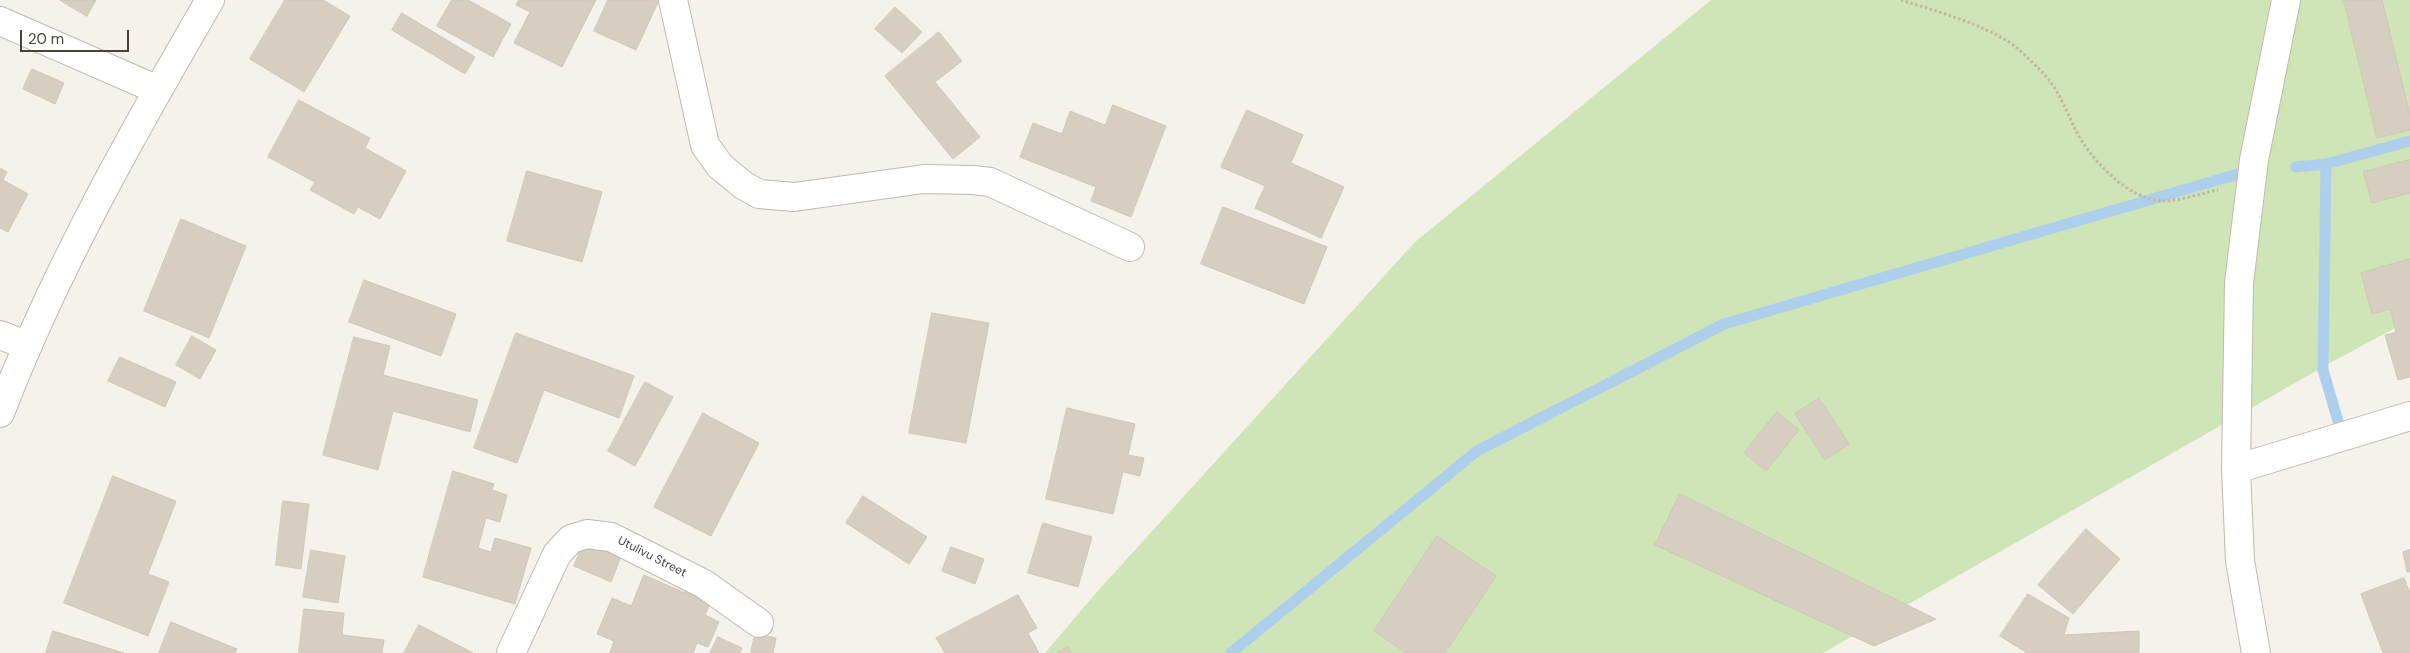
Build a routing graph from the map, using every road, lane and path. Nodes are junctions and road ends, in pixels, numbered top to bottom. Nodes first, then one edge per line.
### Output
1 (210, 0) edge
2 (673, 0) edge
3 (1901, 0) edge
4 (2286, 0) edge
5 (0, 21) edge
6 (158, 90) junction
7 (2251, 185) junction
8 (1130, 247) dead end
9 (0, 335) edge
10 (26, 345) junction
11 (0, 413) edge
12 (2410, 416) edge
13 (2236, 469) junction
14 (759, 623) dead end
15 (510, 653) edge
16 (2256, 653) edge

1 - 6 street
2 - 8 street
3 - 7 path
4 - 7 street
5 - 6 street
6 - 10 street
7 - 13 street
9 - 10 street
10 - 11 street
12 - 13 street
13 - 16 street
14 - 15 street, Utulivu Street

